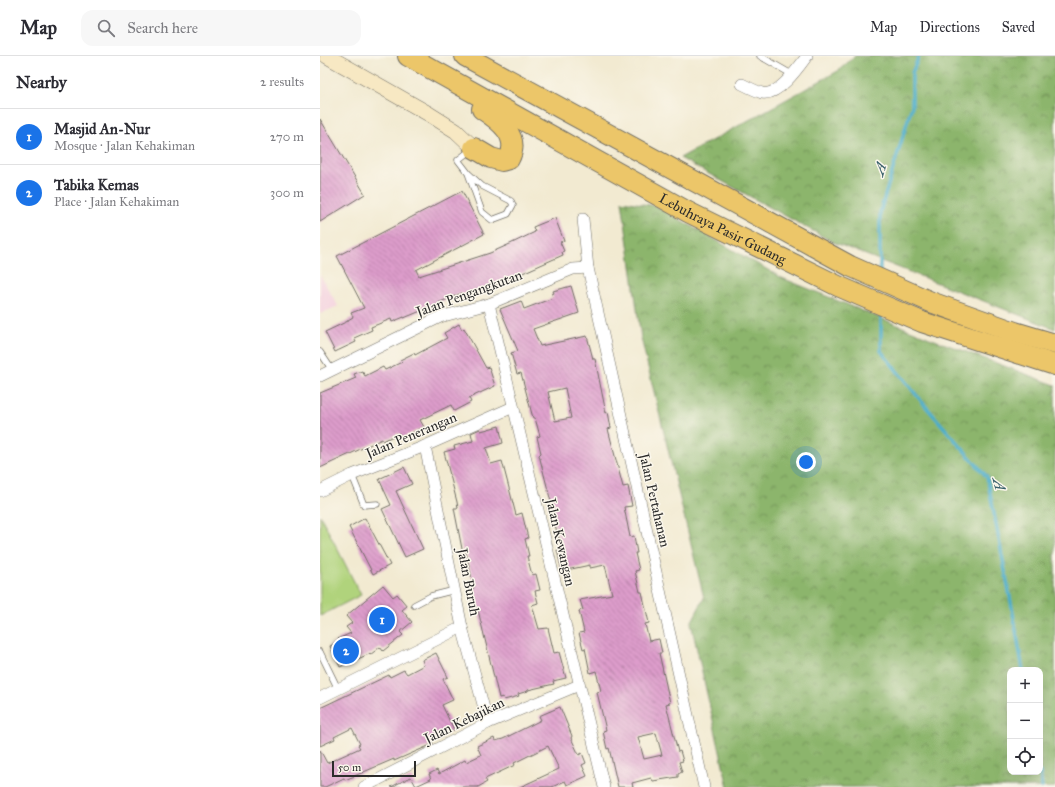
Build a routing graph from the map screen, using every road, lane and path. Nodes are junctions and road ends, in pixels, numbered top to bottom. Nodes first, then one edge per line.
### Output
1 (327, 56) edge
2 (408, 56) edge
3 (465, 56) edge
4 (760, 56) edge
5 (807, 56) edge
6 (428, 67) junction
7 (794, 75) junction
8 (742, 84) dead end
9 (474, 148) junction
10 (468, 173) junction
11 (583, 219) dead end
12 (588, 268) junction
13 (489, 304) junction
14 (1055, 344) edge
15 (320, 352) edge
16 (1055, 365) edge
17 (332, 370) junction
18 (320, 376) edge
19 (514, 407) junction
20 (425, 446) junction
21 (352, 475) junction
22 (320, 491) edge
23 (377, 504) dead end
24 (456, 590) junction
25 (414, 605) dead end
26 (462, 627) junction
27 (320, 652) edge
28 (579, 685) junction
29 (338, 689) junction
30 (320, 698) edge
31 (488, 723) junction
32 (364, 787) edge
33 (604, 787) edge
34 (704, 787) edge

1 - 9 street
2 - 6 highway, Lebuhraya Pasir Gudang
3 - 14 highway, Lebuhraya Pasir Gudang
4 - 7 lane
5 - 7 street
6 - 9 highway
6 - 16 highway, Lebuhraya Pasir Gudang
7 - 8 street
9 - 10 lane
10 - 10 lane
11 - 12 street, Jalan Pertahanan
12 - 13 street, Jalan Pengangkutan
12 - 34 street, Jalan Pertahanan
13 - 17 street, Jalan Pengangkutan
13 - 19 street, Jalan Kewangan
15 - 17 lane
17 - 18 street, Jalan Pengangkutan
19 - 20 street, Jalan Penerangan
19 - 28 street, Jalan Kewangan
20 - 21 street, Jalan Penerangan
20 - 24 street, Jalan Buruh
21 - 22 street, Jalan Penerangan
21 - 23 lane
24 - 25 lane
24 - 26 street, Jalan Buruh
26 - 29 street
26 - 31 street, Jalan Buruh
27 - 29 lane
28 - 31 street, Jalan Kebajikan
28 - 33 street, Jalan Kewangan
29 - 30 street
31 - 32 street, Jalan Kebajikan

